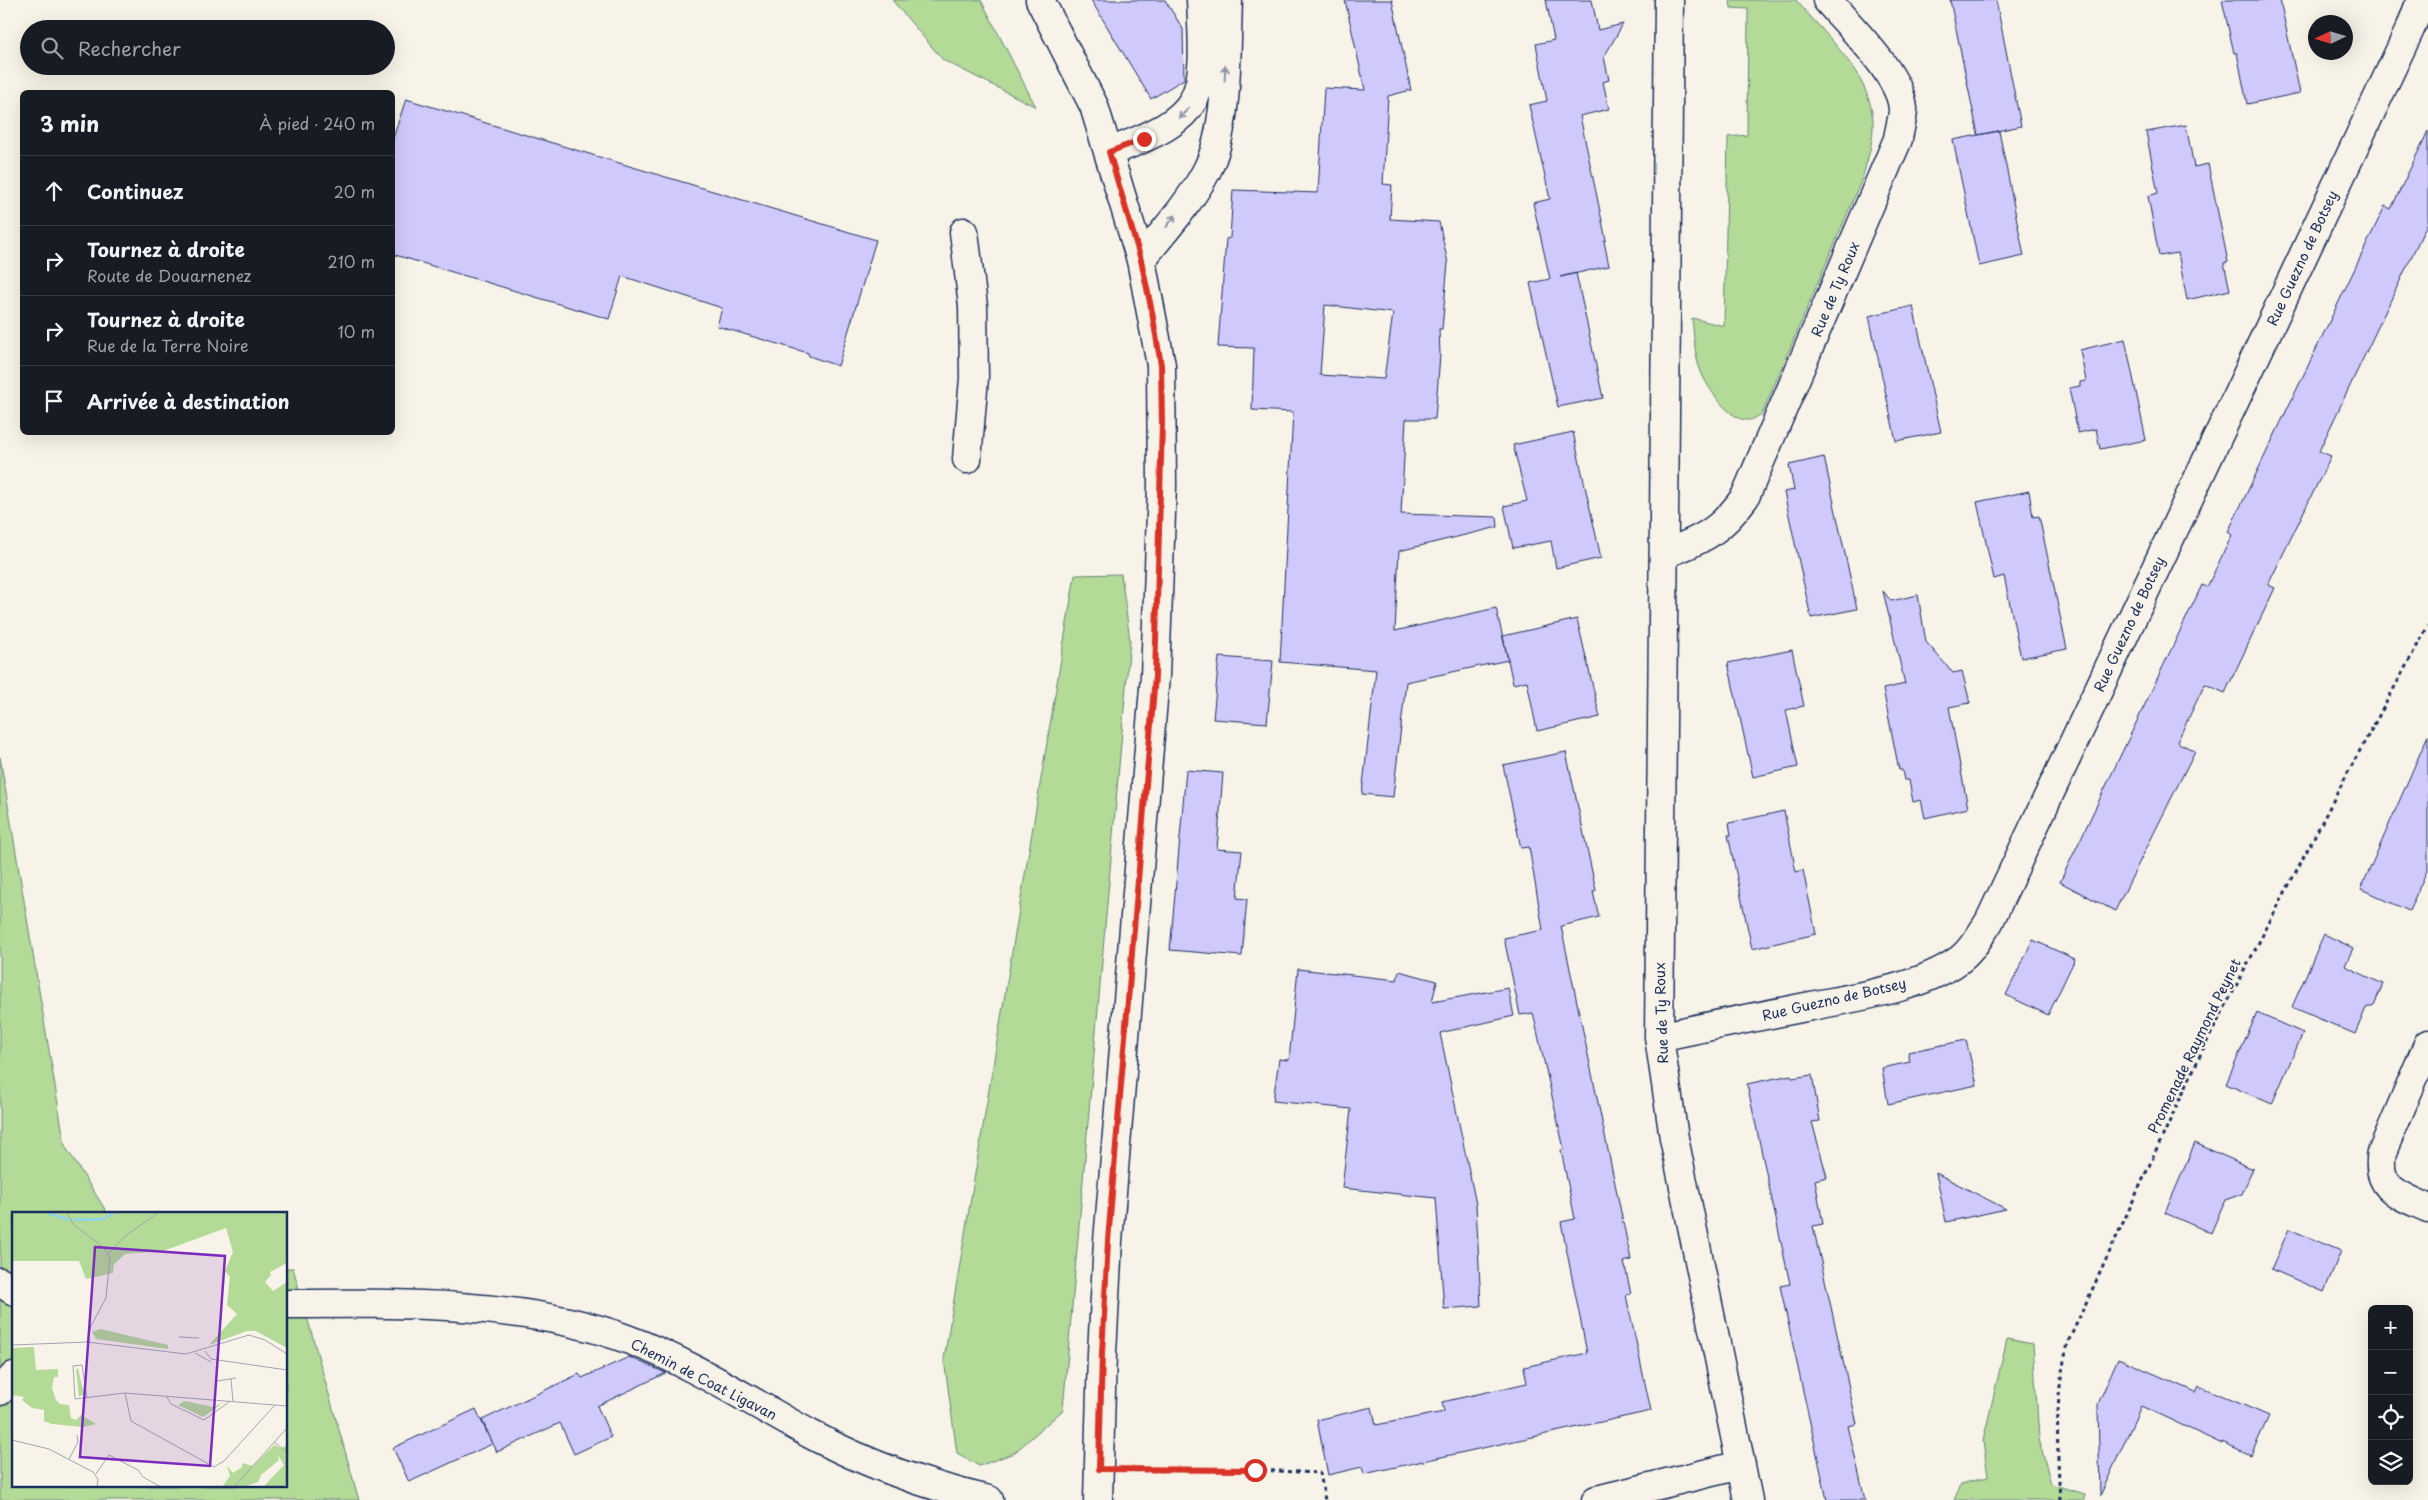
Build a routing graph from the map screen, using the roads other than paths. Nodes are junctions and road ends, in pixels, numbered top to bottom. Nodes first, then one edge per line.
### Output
1 (1040, 0) edge
2 (1201, 0) edge
3 (1228, 0) edge
4 (1669, 0) edge
5 (1827, 0) edge
6 (2421, 0) edge
7 (1109, 152) junction
8 (964, 232) dead end
9 (1141, 260) junction
10 (967, 459) dead end
11 (1664, 554) junction
12 (1659, 1036) junction
13 (2428, 1044) edge
14 (2428, 1208) edge
15 (0, 1282) edge
16 (12, 1290) edge
17 (288, 1304) edge
18 (12, 1378) edge
19 (0, 1391) edge
20 (1741, 1465) junction
21 (988, 1500) edge
22 (1098, 1500) edge
23 (1596, 1500) edge
24 (1748, 1500) edge

1 - 7 street
2 -> 7 street
9 -> 3 street
4 - 11 street, Rue de Ty Roux
5 - 11 street, Rue de Ty Roux
6 - 12 street, Rue Guezno de Botsey
7 - 9 street
8 - 10 street
9 - 22 street
11 - 12 street, Rue de Ty Roux
12 - 20 street, Rue de Ty Roux
13 - 14 street
15 - 16 street
17 - 21 street, Chemin de Coat Ligavan
18 - 19 street
20 - 23 street
20 - 24 street, Rue de Ty Roux

